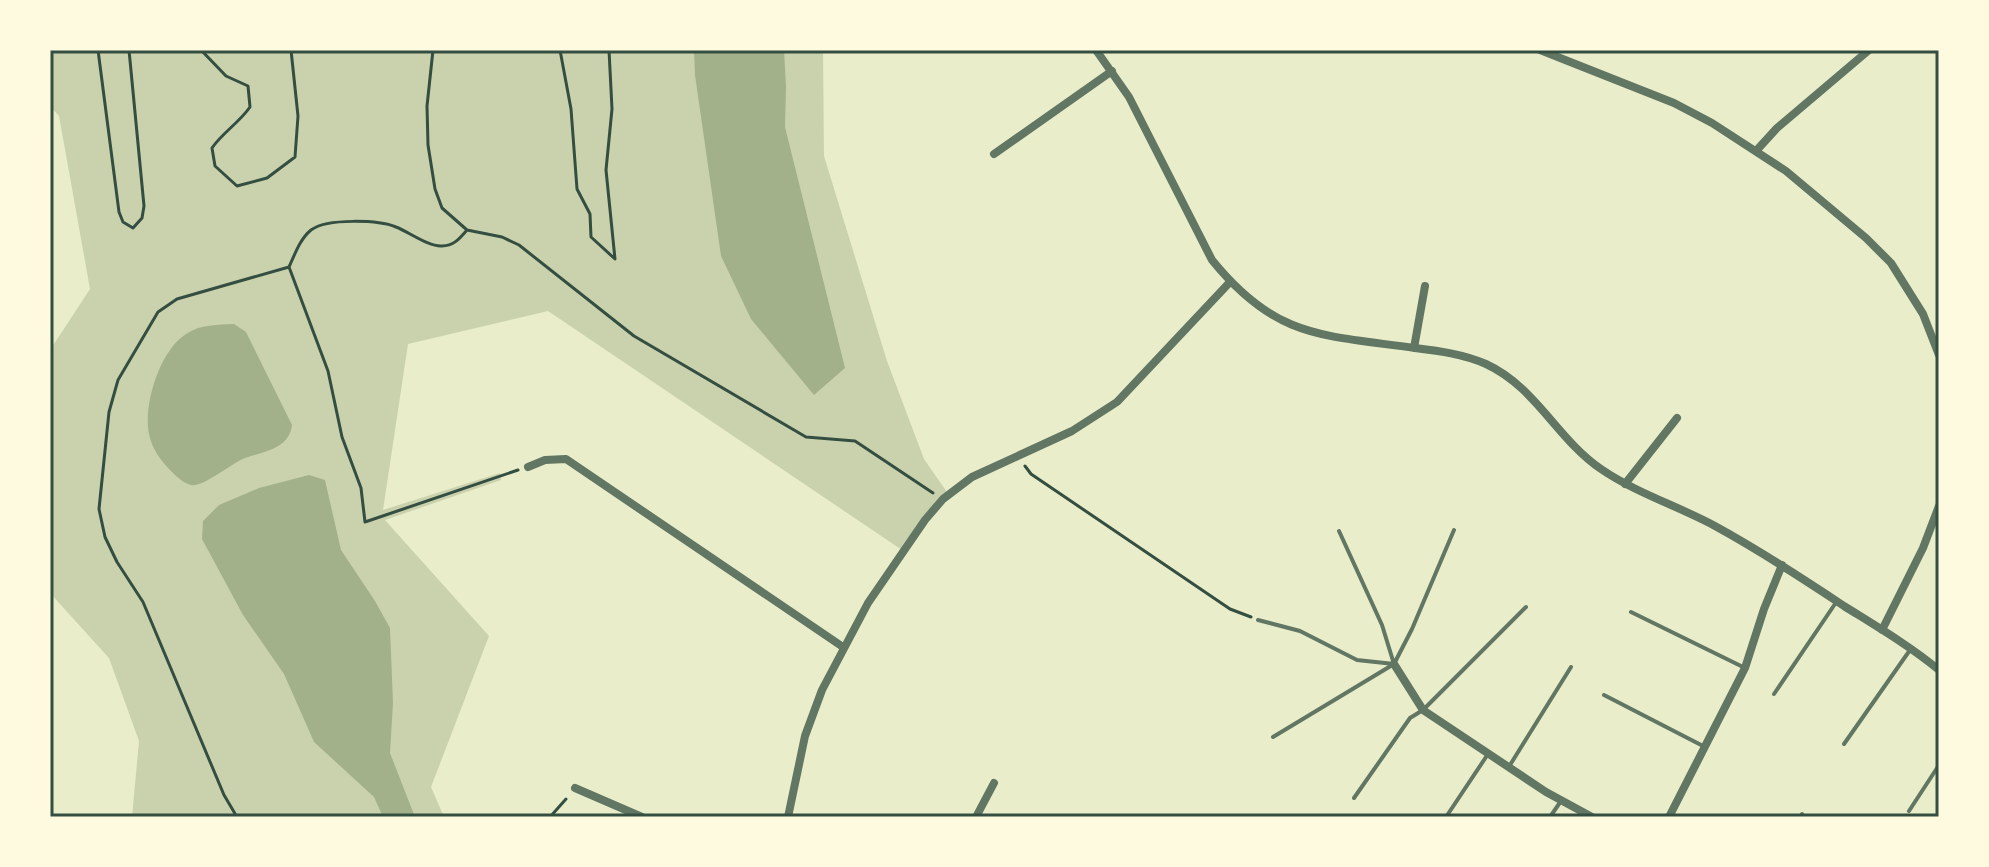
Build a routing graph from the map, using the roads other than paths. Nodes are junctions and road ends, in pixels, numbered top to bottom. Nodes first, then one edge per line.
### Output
1 (1096, 50) edge
2 (1540, 50) edge
3 (1869, 50) edge
4 (1112, 71) junction
5 (1756, 151) junction
6 (994, 154) dead end
7 (1230, 282) junction
8 (1425, 286) dead end
9 (1935, 329) edge
10 (1414, 348) junction
11 (1939, 355) edge
12 (1677, 418) dead end
13 (528, 467) road end
14 (1625, 484) junction
15 (1939, 506) edge
16 (1454, 530) dead end
17 (1339, 531) dead end
18 (1782, 565) junction
19 (1837, 601) junction
20 (1526, 607) dead end
21 (1631, 612) dead end
22 (1258, 620) road end
23 (1882, 630) junction
24 (843, 647) junction
25 (1910, 650) junction
26 (1394, 664) junction
27 (1571, 667) dead end
28 (1745, 668) junction
29 (1939, 670) edge
30 (1774, 694) dead end
31 (1604, 695) dead end
32 (1423, 710) junction
33 (1273, 737) dead end
34 (1844, 744) dead end
35 (1705, 747) junction
36 (1488, 754) junction
37 (1939, 765) edge
38 (1508, 767) junction
39 (994, 783) dead end
40 (575, 788) road end
41 (1354, 798) dead end
42 (1561, 801) junction
43 (1909, 811) dead end
44 (642, 817) edge
45 (788, 817) edge
46 (976, 817) edge
47 (1446, 817) edge
48 (1550, 817) edge
49 (1592, 817) edge
50 (1669, 817) edge

1 - 4 street
2 - 5 street
3 - 5 street
4 - 6 street
4 - 7 street
5 - 9 street
7 - 10 street
7 - 24 street
8 - 10 street
9 - 11 street
10 - 14 street
12 - 14 street
13 - 24 street
14 - 18 street
15 - 23 street
16 - 26 lane
17 - 26 lane
18 - 19 street
18 - 28 street
19 - 23 street
19 - 30 lane
20 - 32 lane
21 - 28 lane
22 - 26 lane
23 - 25 street
24 - 45 street
25 - 29 street
25 - 34 lane
26 - 32 street
26 - 33 lane
27 - 38 lane
28 - 35 street
31 - 35 lane
32 - 36 street
32 - 41 lane
35 - 50 street
36 - 38 street
36 - 47 lane
37 - 43 lane
38 - 42 street
39 - 46 street
40 - 44 street
42 - 48 lane
42 - 49 street

